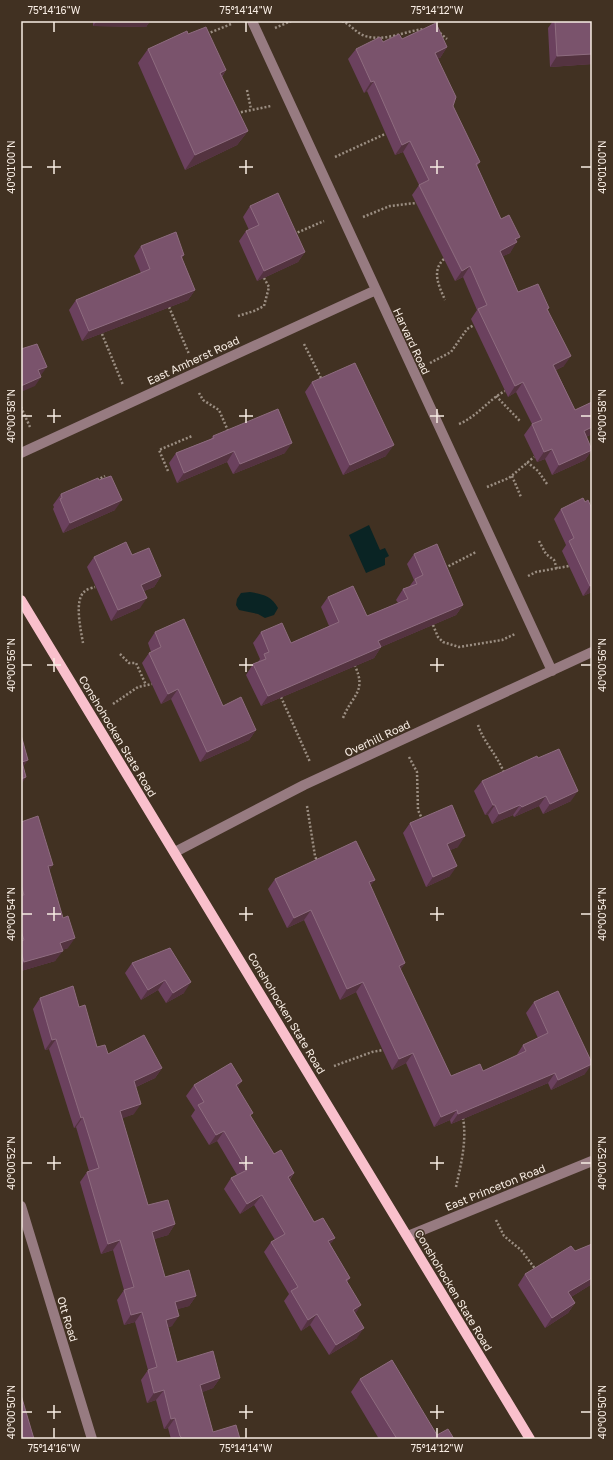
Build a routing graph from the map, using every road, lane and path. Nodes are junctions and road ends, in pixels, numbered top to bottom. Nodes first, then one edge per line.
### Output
1 (252, 21) edge
2 (291, 21) edge
3 (342, 21) edge
4 (231, 24) dead end
5 (285, 24) dead end
6 (430, 29) edge
7 (436, 31) edge
8 (201, 37) edge
9 (447, 39) dead end
10 (247, 90) dead end
11 (290, 103) junction
12 (251, 109) junction
13 (235, 114) edge
14 (385, 134) dead end
15 (338, 156) dead end
16 (416, 203) dead end
17 (364, 216) dead end
18 (306, 228) dead end
19 (293, 235) edge
20 (444, 259) dead end
21 (264, 278) edge
22 (376, 290) junction
23 (445, 300) dead end
24 (168, 307) edge
25 (238, 316) dead end
26 (474, 325) dead end
27 (102, 334) edge
28 (304, 344) dead end
29 (189, 354) dead end
30 (435, 361) dead end
31 (324, 384) edge
32 (123, 385) dead end
33 (505, 391) dead end
34 (199, 393) dead end
35 (496, 396) junction
36 (21, 407) edge
37 (465, 421) dead end
38 (520, 421) dead end
39 (30, 428) dead end
40 (192, 436) dead end
41 (231, 436) edge
42 (21, 453) edge
43 (534, 457) dead end
44 (527, 462) junction
45 (168, 471) dead end
46 (105, 476) edge
47 (512, 476) junction
48 (93, 481) edge
49 (547, 484) dead end
50 (470, 495) junction
51 (521, 497) dead end
52 (539, 541) dead end
53 (477, 552) dead end
54 (569, 566) dead end
55 (444, 569) edge
56 (557, 569) junction
57 (511, 584) junction
58 (95, 587) dead end
59 (21, 600) edge
60 (433, 625) edge
61 (515, 634) dead end
62 (83, 643) dead end
63 (592, 652) edge
64 (120, 654) dead end
65 (355, 666) edge
66 (552, 670) junction
67 (152, 684) dead end
68 (146, 685) junction
69 (281, 697) edge
70 (113, 704) dead end
71 (476, 705) junction
72 (343, 718) dead end
73 (400, 740) junction
74 (310, 762) dead end
75 (505, 777) edge
76 (304, 785) junction
77 (424, 824) edge
78 (175, 852) junction
79 (319, 865) edge
80 (383, 1050) dead end
81 (334, 1066) dead end
82 (463, 1118) edge
83 (592, 1161) edge
84 (456, 1187) dead end
85 (490, 1203) junction
86 (21, 1206) edge
87 (408, 1236) junction
88 (538, 1272) edge
89 (92, 1439) edge
90 (530, 1439) edge

1 - 11 street, Harvard Road
2 - 5 path
3 - 6 path
4 - 8 path
7 - 9 path
10 - 12 path
11 - 12 path
11 - 22 street, Harvard Road
12 - 13 path
14 - 15 path
16 - 17 path
18 - 19 path
20 - 23 path
21 - 25 path
22 - 42 street, East Amherst Road
22 - 50 street, Harvard Road
24 - 29 path
26 - 30 path
27 - 32 path
28 - 31 path
33 - 35 path
34 - 41 path
35 - 37 path
35 - 38 path
36 - 39 path
40 - 45 path
43 - 44 path
44 - 47 path
44 - 49 path
46 - 48 path
47 - 50 path
47 - 51 path
50 - 57 street, Harvard Road
52 - 56 path
53 - 55 path
54 - 56 path
56 - 57 path
57 - 66 street, Harvard Road
58 - 62 path
59 - 78 main road, Conshohocken State Road
60 - 61 path
63 - 66 street, Overhill Road
64 - 68 path
65 - 72 path
66 - 71 street, Overhill Road
67 - 68 path
68 - 70 path
69 - 74 path
71 - 73 street, Overhill Road
71 - 75 path
73 - 76 street, Overhill Road
73 - 77 path
76 - 78 street, Overhill Road
76 - 79 path
78 - 87 main road, Conshohocken State Road
80 - 81 path
82 - 84 path
83 - 85 street, East Princeton Road
85 - 87 street, East Princeton Road
85 - 88 path
86 - 89 street, Ott Road
87 - 90 main road, Conshohocken State Road

